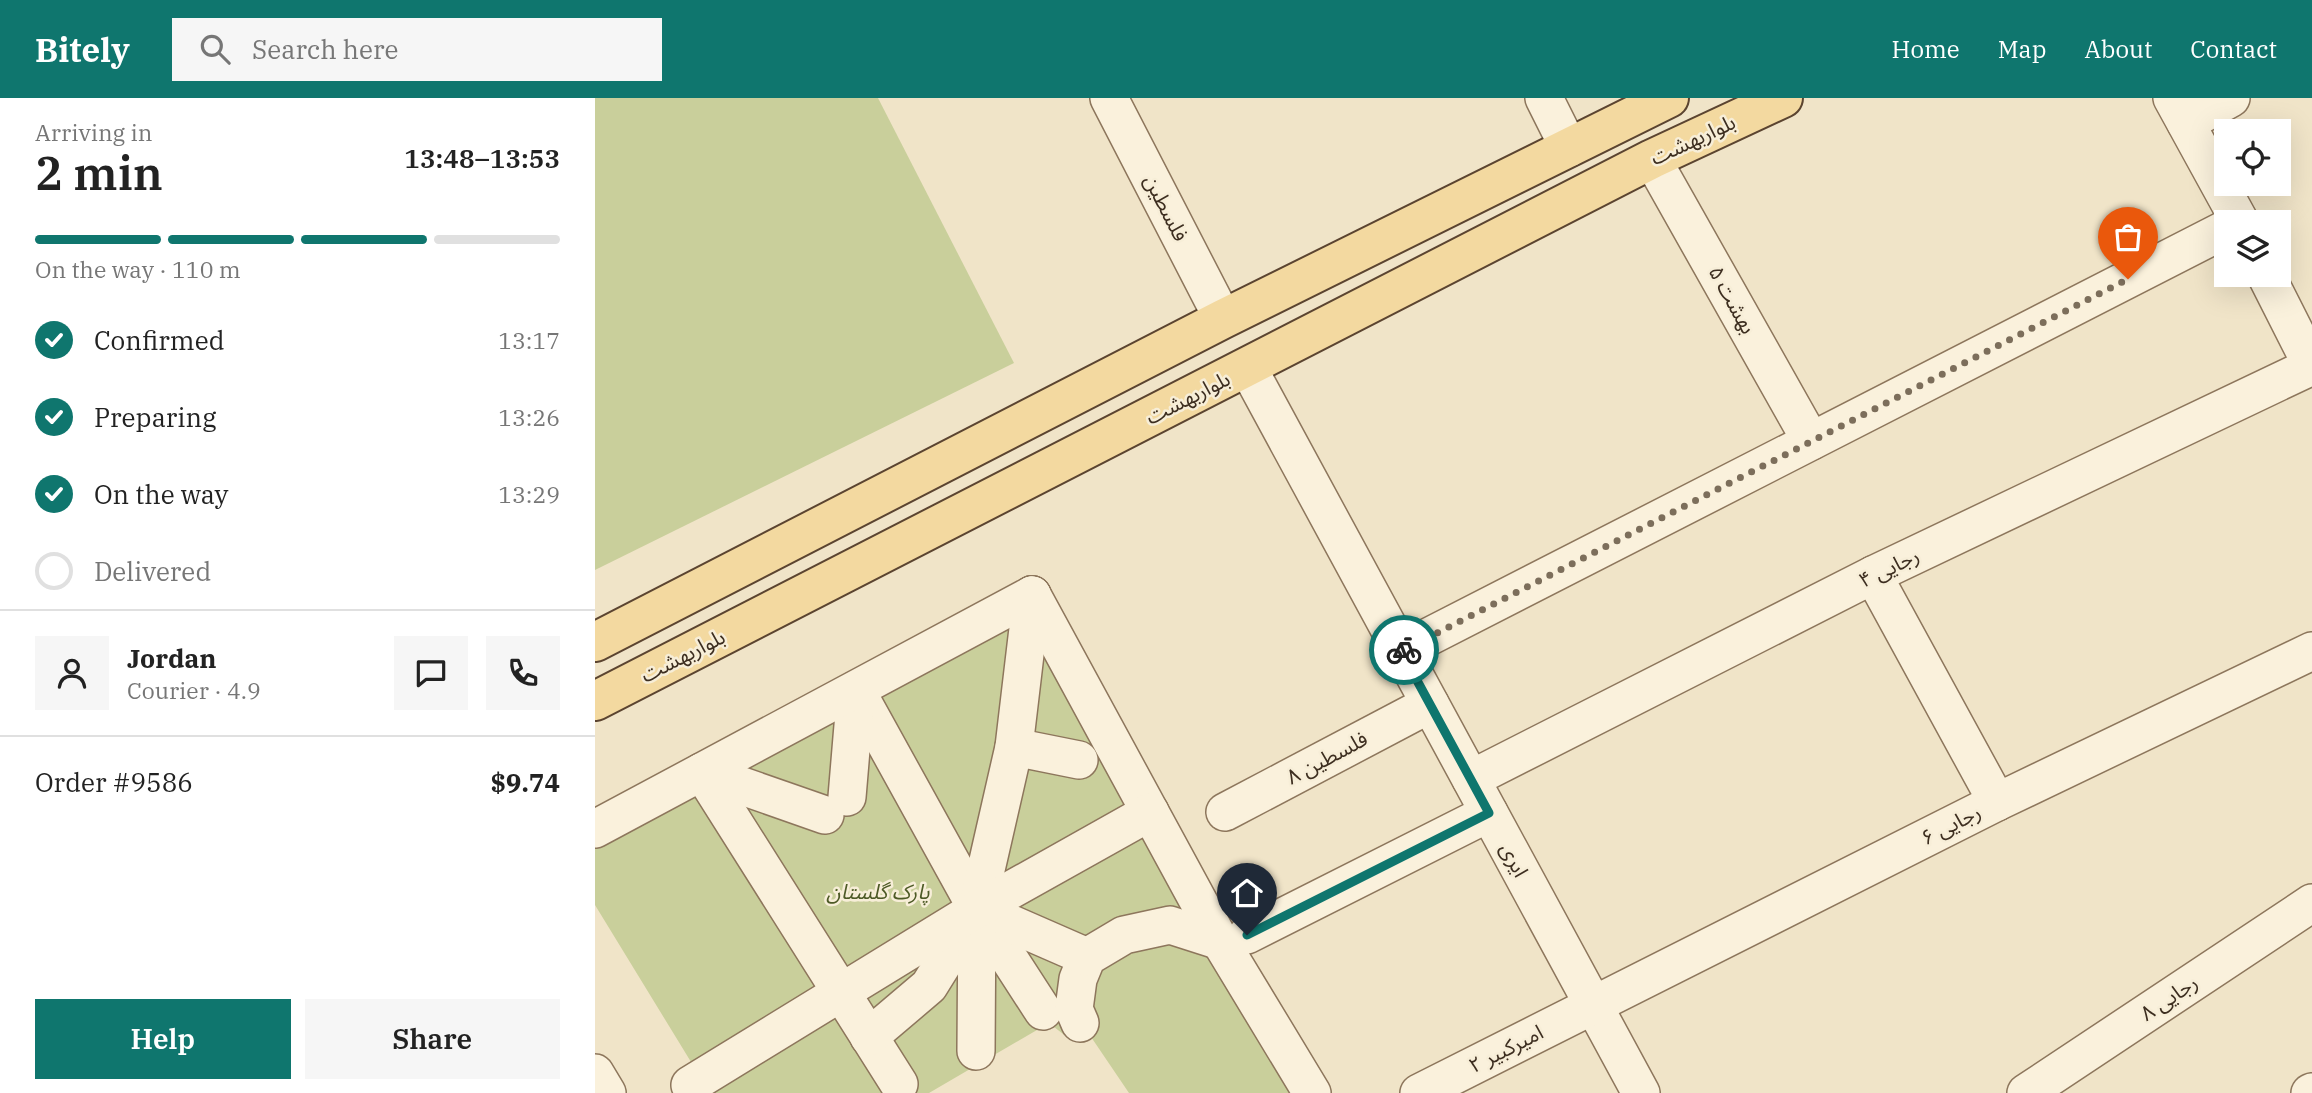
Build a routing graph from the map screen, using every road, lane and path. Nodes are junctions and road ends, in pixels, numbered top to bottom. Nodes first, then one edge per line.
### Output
1 (1109, 98) edge
2 (1544, 98) edge
3 (1669, 98) edge
4 (1783, 98) edge
5 (2231, 98) edge
6 (2179, 111) edge
7 (1569, 148) junction
8 (1652, 159) junction
9 (2233, 210) edge
10 (2214, 235) edge
11 (2275, 287) edge
12 (1223, 319) junction
13 (2303, 325) edge
14 (2312, 366) edge
15 (1248, 368) junction
16 (1811, 441) junction
17 (1873, 575) junction
18 (1032, 595) junction
19 (595, 642) edge
20 (1401, 651) junction
21 (2312, 651) edge
22 (856, 690) junction
23 (595, 701) edge
24 (1430, 704) junction
25 (1014, 747) junction
26 (1079, 760) dead end
27 (702, 772) junction
28 (1471, 779) junction
29 (1997, 802) junction
30 (1150, 812) junction
31 (1225, 812) dead end
32 (1489, 813) junction
33 (595, 829) edge
34 (2312, 903) edge
35 (977, 909) junction
36 (1234, 938) junction
37 (1087, 957) junction
38 (841, 994) junction
39 (1593, 1005) junction
40 (1043, 1011) dead end
41 (1080, 1023) dead end
42 (869, 1037) junction
43 (976, 1051) dead end
44 (595, 1073) edge
45 (899, 1084) dead end
46 (690, 1085) dead end
47 (607, 1093) edge
48 (1313, 1093) edge
49 (1419, 1093) edge
50 (1641, 1093) edge
51 (2026, 1093) edge

1 - 12 street, فلسطین
2 - 7 street
3 - 7 main road
4 - 8 main road, بلواربهشت
5 - 6 street
6 - 9 street
7 - 12 main road
8 - 15 main road, بلواربهشت
8 - 16 street, بهشت ۵
10 - 16 street
11 - 13 street
12 - 19 main road
13 - 14 street
14 - 17 street, رجایی ۴
15 - 20 street, ایری
15 - 23 main road, بلواربهشت
16 - 20 street
17 - 28 street, رجایی ۴
17 - 29 street
18 - 22 street
18 - 25 street
18 - 30 street
20 - 24 street, ایری
21 - 29 street, رجایی ۶
22 - 27 street
22 - 27 street
22 - 35 street
24 - 28 street, ایری
24 - 31 street, فلسطین ۸
25 - 26 street
25 - 35 street
27 - 33 street
27 - 38 street
28 - 32 street, ایری
29 - 39 street, رجایی ۶
30 - 35 street
30 - 36 street
32 - 36 street
32 - 39 street, ایری
34 - 51 street, رجایی ۸
35 - 37 street
35 - 38 street
35 - 40 street
35 - 42 street
35 - 43 street
36 - 37 street
36 - 48 street
37 - 41 street
38 - 42 street
38 - 46 street
39 - 49 street, امیرکبیر ۲
39 - 50 street, ایری
42 - 45 street
44 - 47 street

